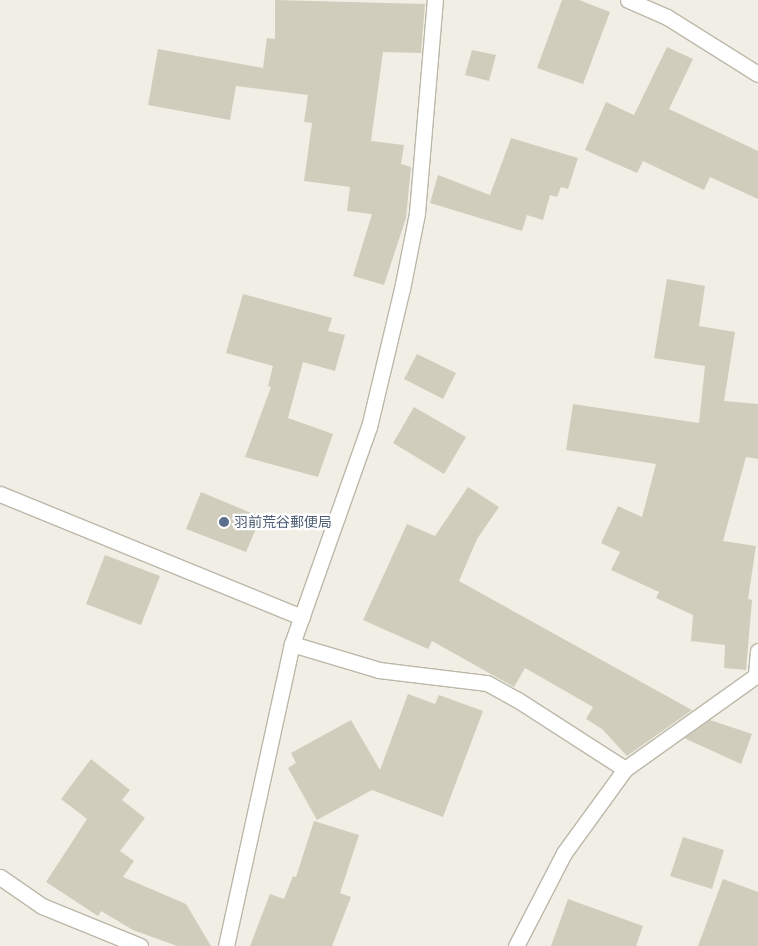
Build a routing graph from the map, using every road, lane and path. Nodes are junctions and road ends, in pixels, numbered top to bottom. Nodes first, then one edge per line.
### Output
1 (435, 0) edge
2 (628, 0) edge
3 (758, 74) edge
4 (0, 494) edge
5 (302, 617) junction
6 (292, 644) junction
7 (758, 651) edge
8 (757, 674) edge
9 (625, 769) junction
10 (0, 877) edge
11 (140, 946) edge
12 (226, 946) edge
13 (516, 946) edge

1 - 5 lane
2 - 3 lane
4 - 5 lane
5 - 6 lane
6 - 9 lane
6 - 12 lane
7 - 8 lane
8 - 9 lane
9 - 13 lane
10 - 11 lane

